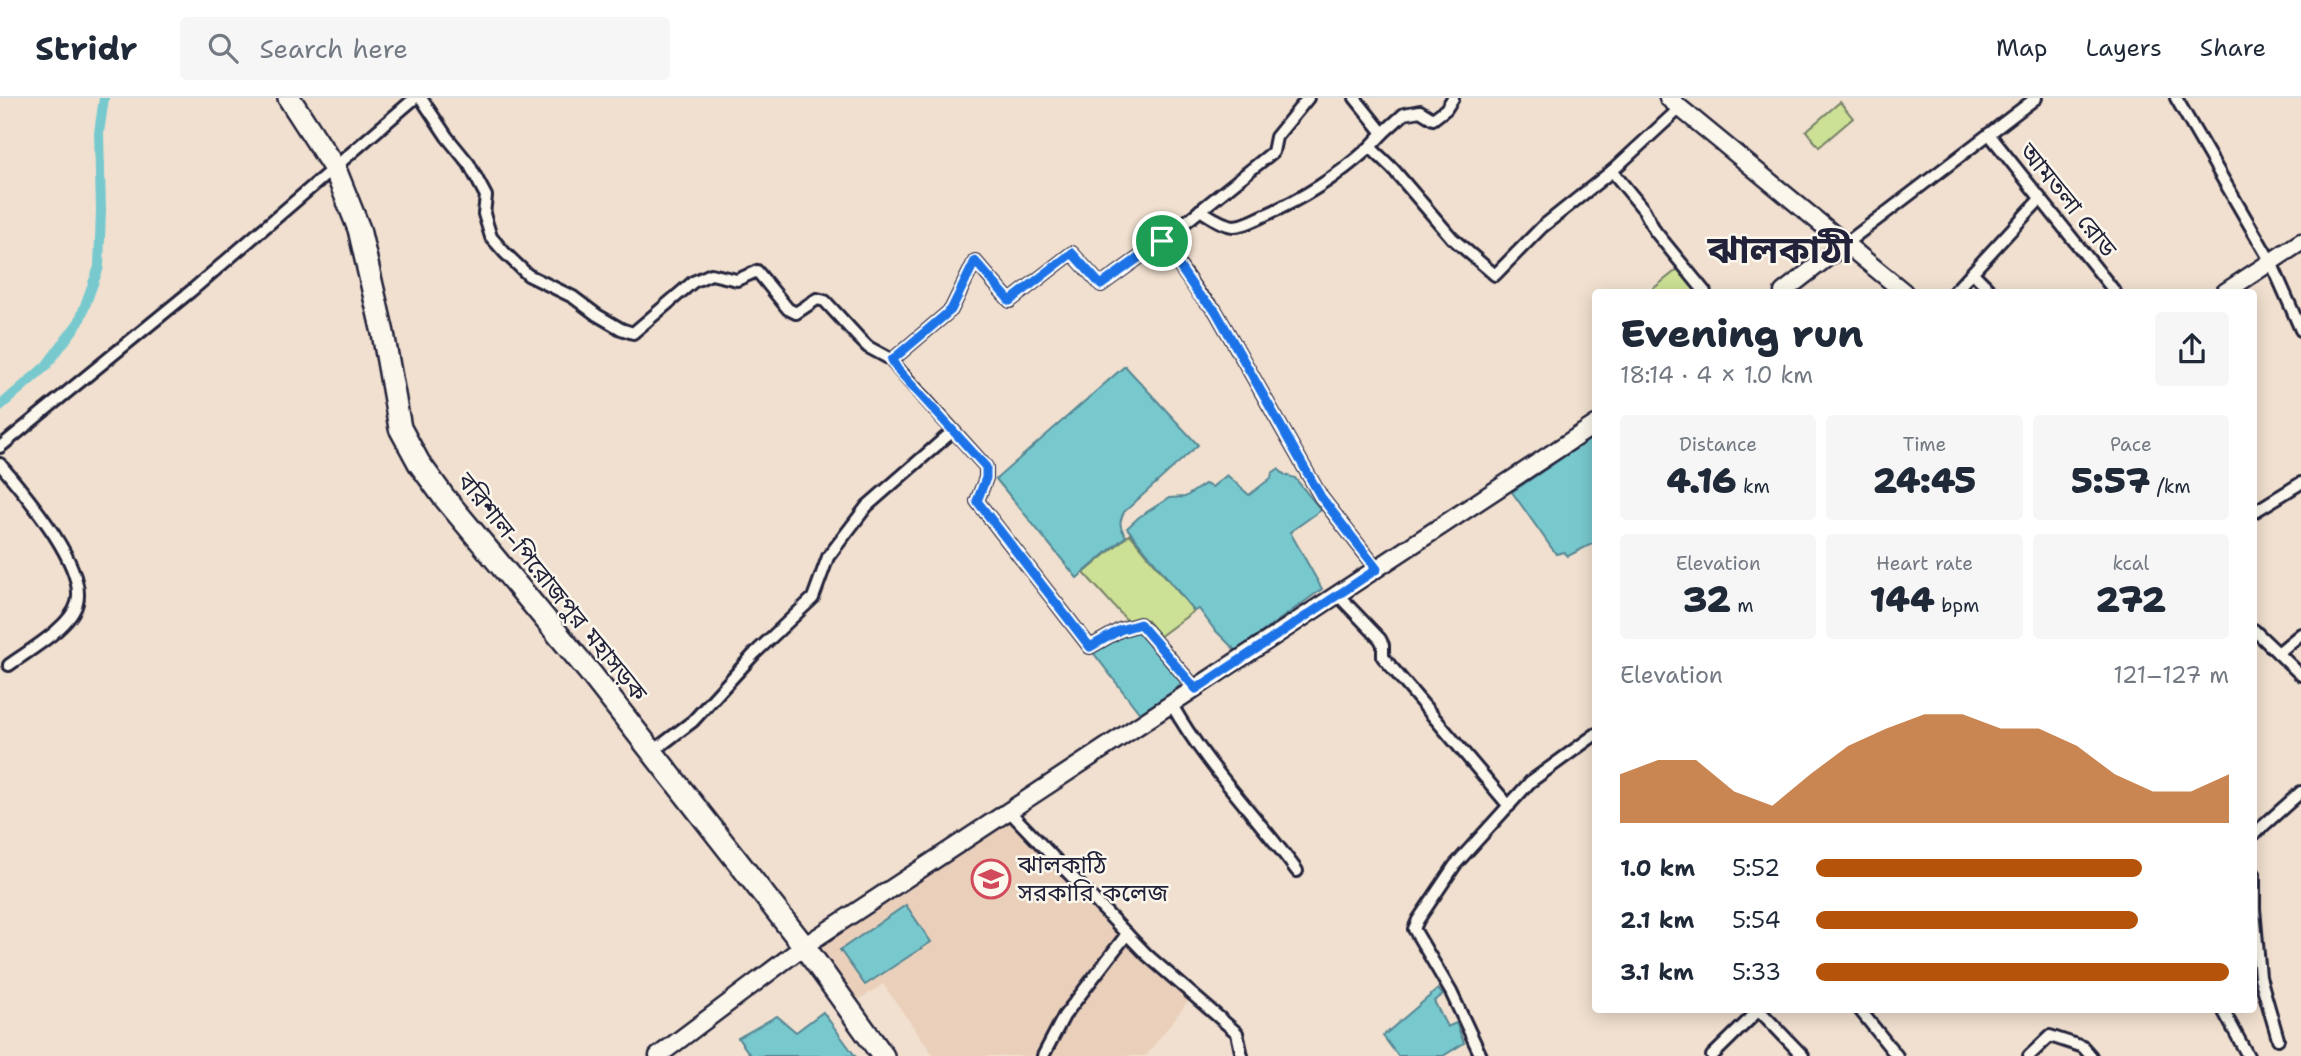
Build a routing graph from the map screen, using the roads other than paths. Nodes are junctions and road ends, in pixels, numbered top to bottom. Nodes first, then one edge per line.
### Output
1 (289, 98) edge
2 (415, 98) edge
3 (421, 98) edge
4 (1308, 98) edge
5 (1354, 98) edge
6 (1453, 98) edge
7 (2036, 98) edge
8 (2176, 98) edge
9 (1674, 103) edge
10 (1383, 133) junction
11 (1989, 134) junction
12 (1370, 147) junction
13 (335, 169) junction
14 (1612, 172) junction
15 (2040, 199) junction
16 (1200, 210) junction
17 (1162, 241) junction
18 (2301, 242) edge
19 (1845, 244) junction
20 (2271, 262) junction
21 (1973, 273) junction
22 (1703, 289) edge
23 (1787, 289) edge
24 (1900, 289) edge
25 (1957, 289) edge
26 (1989, 289) edge
27 (2113, 289) edge
28 (2230, 289) edge
29 (2301, 330) edge
30 (892, 360) junction
31 (1592, 427) edge
32 (953, 431) junction
33 (0, 447) edge
34 (0, 464) edge
35 (2301, 483) edge
36 (2257, 510) edge
37 (1377, 569) junction
38 (1338, 595) junction
39 (2257, 633) edge
40 (2301, 634) edge
41 (2278, 653) junction
42 (9, 665) dead end
43 (2301, 675) edge
44 (1196, 689) junction
45 (1171, 705) junction
46 (1592, 737) edge
47 (652, 752) junction
48 (2301, 792) edge
49 (1509, 806) junction
50 (1010, 812) junction
51 (2257, 831) edge
52 (1297, 871) dead end
53 (1127, 934) junction
54 (2257, 943) edge
55 (804, 946) junction
56 (1756, 1013) edge
57 (1762, 1013) edge
58 (1862, 1013) edge
59 (2225, 1013) edge
60 (2278, 1039) dead end
61 (658, 1056) edge
62 (883, 1056) edge
63 (1043, 1056) edge
64 (1242, 1056) edge
65 (1481, 1056) edge
66 (1712, 1056) edge
67 (1803, 1056) edge
68 (1897, 1056) edge
69 (2029, 1056) edge
70 (2091, 1056) edge
71 (2248, 1056) edge

1 - 13 highway, বরিশাল-পিরোজপুর মহাসড়ক
2 - 13 street
3 - 30 street
4 - 16 street
5 - 10 street
6 - 10 street
7 - 11 street
8 - 20 street
9 - 14 street
9 - 19 main road
10 - 12 street
11 - 15 street, আমতলা রোড
11 - 19 street
12 - 14 street
12 - 16 street
13 - 33 street
13 - 47 highway, বরিশাল-পিরোজপুর মহাসড়ক
14 - 22 street
15 - 21 street
15 - 27 street, আমতলা রোড
16 - 17 street
17 - 30 street
17 - 37 street
18 - 20 main road
19 - 23 main road
19 - 24 main road
20 - 28 main road
20 - 29 street
21 - 25 street
21 - 26 street
30 - 32 street
31 - 37 main road
32 - 44 street
32 - 47 street
34 - 42 street
35 - 36 street
37 - 38 main road
38 - 44 main road
38 - 49 street
39 - 41 street
40 - 41 street
41 - 43 street
44 - 45 main road
45 - 50 main road
45 - 52 street
46 - 49 street
47 - 55 highway, বরিশাল-পিরোজপুর মহাসড়ক
48 - 51 street
49 - 65 street
50 - 53 street
50 - 55 main road
53 - 63 street
53 - 64 street
54 - 60 street
55 - 61 main road
55 - 62 highway, বরিশাল-পিরোজপুর মহাসড়ক
56 - 66 street
57 - 67 street
58 - 68 street
59 - 71 street
69 - 70 street

